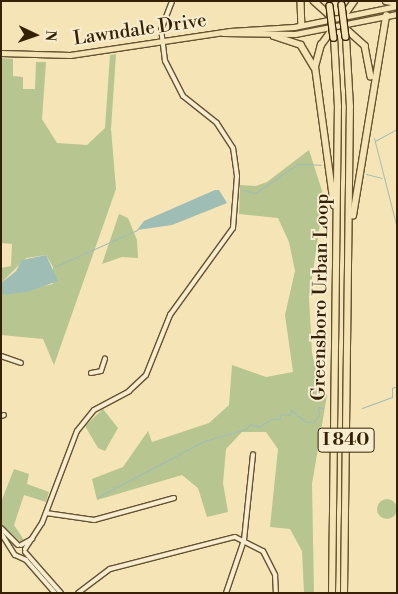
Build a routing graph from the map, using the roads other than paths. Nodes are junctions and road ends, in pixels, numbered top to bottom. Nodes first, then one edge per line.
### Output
1 (172, 1) edge
2 (302, 1) edge
3 (314, 1) edge
4 (354, 1) edge
5 (386, 1) edge
6 (341, 3) edge
7 (329, 4) edge
8 (397, 5) edge
9 (397, 14) edge
10 (386, 16) junction
11 (339, 22) junction
12 (302, 25) junction
13 (223, 34) junction
14 (274, 36) junction
15 (162, 41) junction
16 (1, 52) edge
17 (315, 72) junction
18 (373, 81) junction
19 (336, 236) junction
20 (349, 249) junction
21 (1, 356) edge
22 (105, 359) dead end
23 (21, 364) dead end
24 (91, 373) dead end
25 (253, 454) dead end
26 (174, 498) dead end
27 (46, 513) junction
28 (1, 528) edge
29 (1, 533) edge
30 (32, 539) junction
31 (244, 540) junction
32 (20, 545) junction
33 (14, 549) junction
34 (25, 550) junction
35 (19, 556) junction
36 (55, 593) edge
37 (61, 593) edge
38 (78, 593) edge
39 (226, 593) edge
40 (276, 593) edge
41 (332, 593) edge
42 (344, 593) edge

1 - 15 street
2 - 12 highway
3 - 11 highway
4 - 11 highway
5 - 8 highway
6 - 20 highway, Greensboro Urban Loop / I 840, bridge
7 - 19 highway, Greensboro Urban Loop / I 840, bridge
8 - 11 main road, Lawndale Drive
9 - 10 main road, Lawndale Drive
10 - 11 main road, Lawndale Drive
10 - 18 highway
11 - 12 main road, Lawndale Drive
11 - 14 main road, Lawndale Drive
11 - 17 highway
11 - 18 highway
12 - 13 main road, Lawndale Drive
13 - 14 main road, Lawndale Drive
13 - 15 main road, Lawndale Drive
14 - 17 highway
15 - 16 main road, Lawndale Drive
15 - 27 street
17 - 19 highway
18 - 20 highway
19 - 41 highway, Greensboro Urban Loop / I 840
20 - 42 highway, Greensboro Urban Loop / I 840
21 - 23 street
22 - 24 street
25 - 31 street
26 - 27 street
27 - 30 street
28 - 32 street
29 - 33 street
30 - 32 street
30 - 34 street
31 - 38 street
31 - 39 street
31 - 40 street
32 - 33 street
32 - 34 street
33 - 35 street
34 - 35 street
34 - 37 street
35 - 36 street

